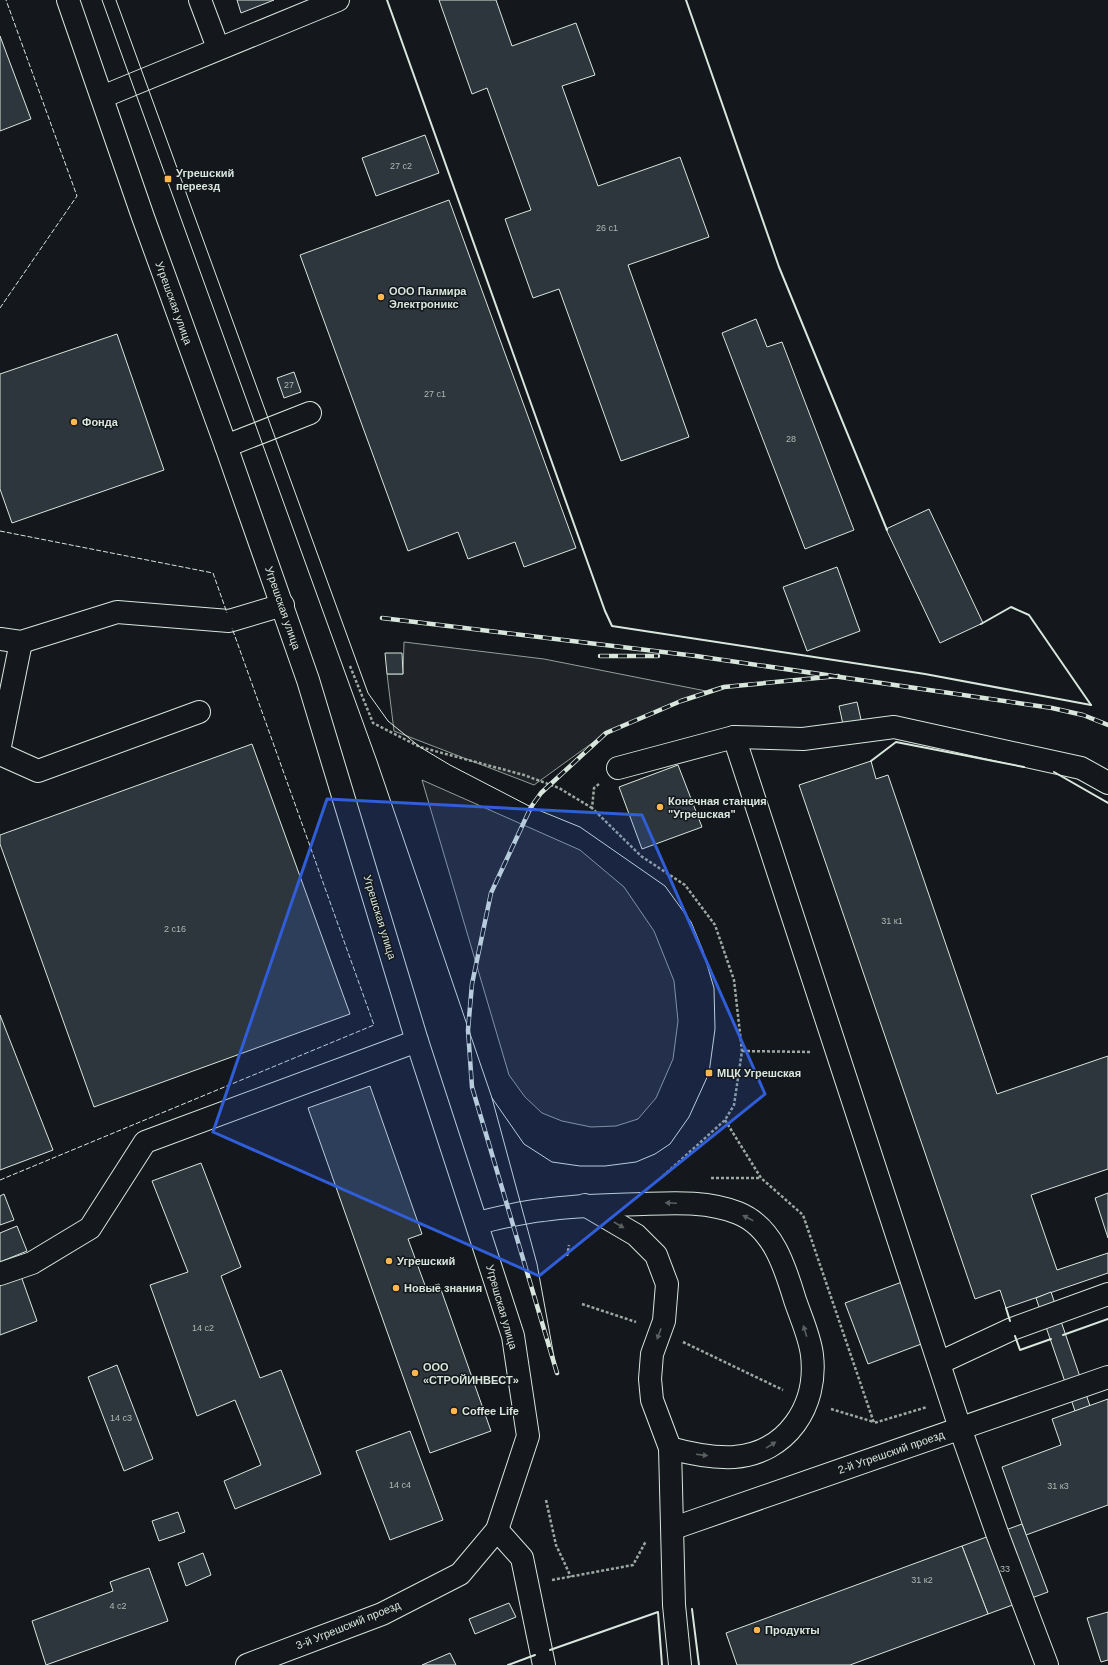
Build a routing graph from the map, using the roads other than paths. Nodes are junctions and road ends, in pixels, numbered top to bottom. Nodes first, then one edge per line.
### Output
1 (68, 0) edge
2 (200, 0) edge
3 (338, 0) edge
4 (218, 48) junction
5 (102, 97) junction
6 (310, 413) dead end
7 (226, 446) junction
8 (283, 605) junction
9 (10, 640) edge
10 (199, 712) dead end
11 (734, 737) junction
12 (0, 746) edge
13 (0, 754) edge
14 (618, 768) road end
15 (1108, 783) edge
16 (417, 1041) junction
17 (585, 1206) junction
18 (478, 1223) junction
19 (0, 1274) edge
20 (1108, 1294) edge
21 (938, 1363) junction
22 (1108, 1377) edge
23 (960, 1428) junction
24 (670, 1448) junction
25 (674, 1528) junction
26 (497, 1530) junction
27 (248, 1665) edge
28 (544, 1665) edge
29 (680, 1665) edge
30 (1047, 1665) edge

1 - 5 street, Угрешская улица
2 - 4 street
3 - 4 street
4 - 5 street
5 - 7 street, Угрешская улица
6 - 7 street
7 - 8 street, Угрешская улица
8 - 9 street
8 - 16 street, Угрешская улица
9 - 12 street
10 - 13 street
11 - 14 street
11 - 15 street
11 - 21 street
16 - 18 street, Угрешская улица
16 - 19 street
17 - 18 street
17 -> 24 street
24 -> 17 street
18 - 26 street, Угрешская улица
20 - 21 street
21 - 23 street
22 - 23 street, 2-й Угрешский проезд
23 - 25 street, 2-й Угрешский проезд
23 - 30 street
24 - 25 street
25 - 29 street
26 - 27 street, 3-й Угрешский проезд
26 - 28 street

